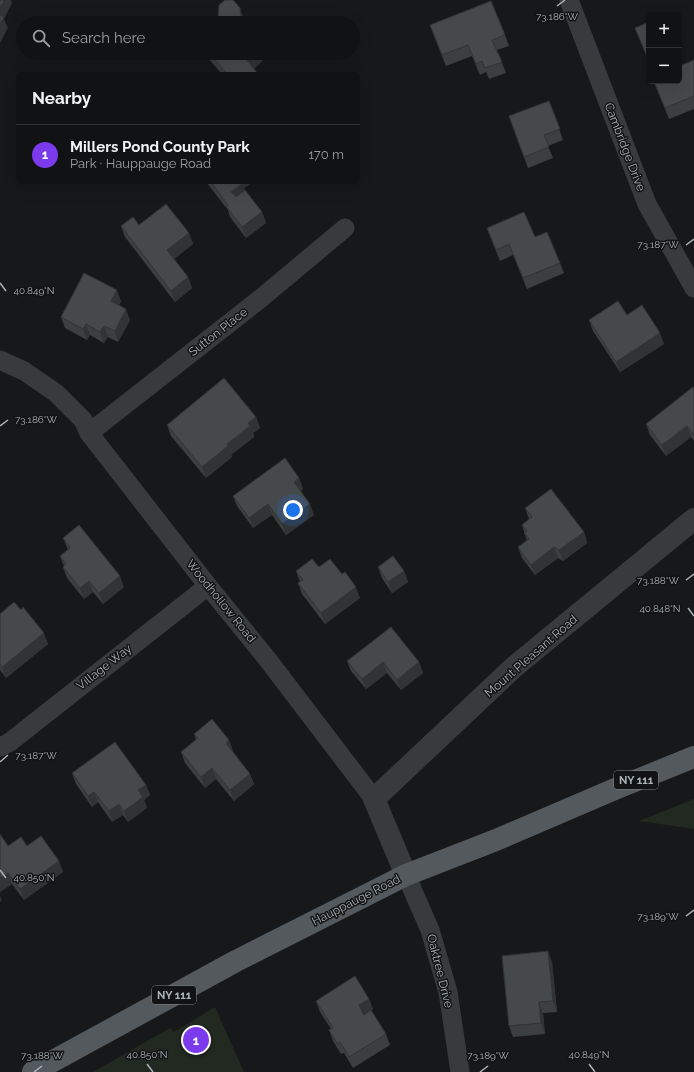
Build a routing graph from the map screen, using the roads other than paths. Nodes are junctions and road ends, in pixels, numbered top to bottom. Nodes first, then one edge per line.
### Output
1 (569, 0) edge
2 (345, 228) dead end
3 (694, 288) edge
4 (0, 360) edge
5 (89, 433) junction
6 (694, 519) edge
7 (208, 586) junction
8 (0, 747) edge
9 (694, 757) edge
10 (374, 799) junction
11 (406, 875) junction
12 (32, 1072) edge
13 (460, 1072) edge

1 - 3 street, Cambridge Drive
2 - 5 street, Sutton Place
4 - 5 street, Woodhollow Road
5 - 7 street, Woodhollow Road
6 - 10 street, Mount Pleasant Road
7 - 8 street, Village Way
7 - 10 street, Woodhollow Road
9 - 11 main road, Hauppauge Road / NY 111
10 - 11 street, Woodhollow Road
11 - 12 main road, Hauppauge Road / NY 111
11 - 13 street, Oaktree Drive

